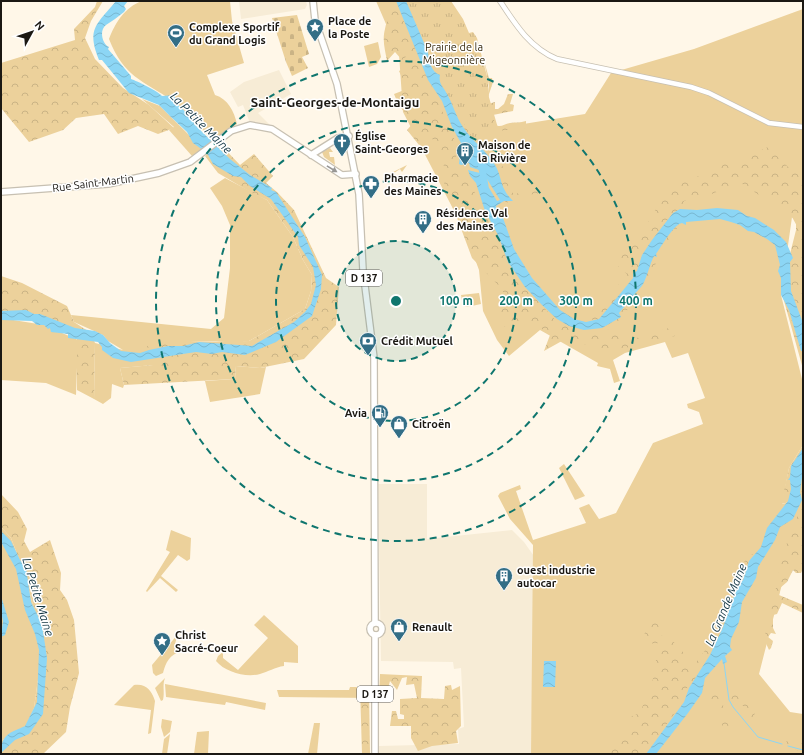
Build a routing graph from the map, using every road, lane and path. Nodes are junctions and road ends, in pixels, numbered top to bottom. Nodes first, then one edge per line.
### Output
1 (313, 1) edge
2 (500, 1) edge
3 (803, 127) edge
4 (348, 136) junction
5 (311, 155) junction
6 (356, 174) junction
7 (1, 192) edge
8 (375, 622) junction
9 (375, 635) junction
10 (375, 754) edge

1 - 4 main road, D 137
2 - 3 street
4 - 5 main road
4 - 6 main road, D 137
5 -> 6 main road
5 - 7 main road, Rue Saint-Martin
6 - 8 main road, D 137
8 - 9 main road
8 - 9 main road
9 - 10 main road, D 137

